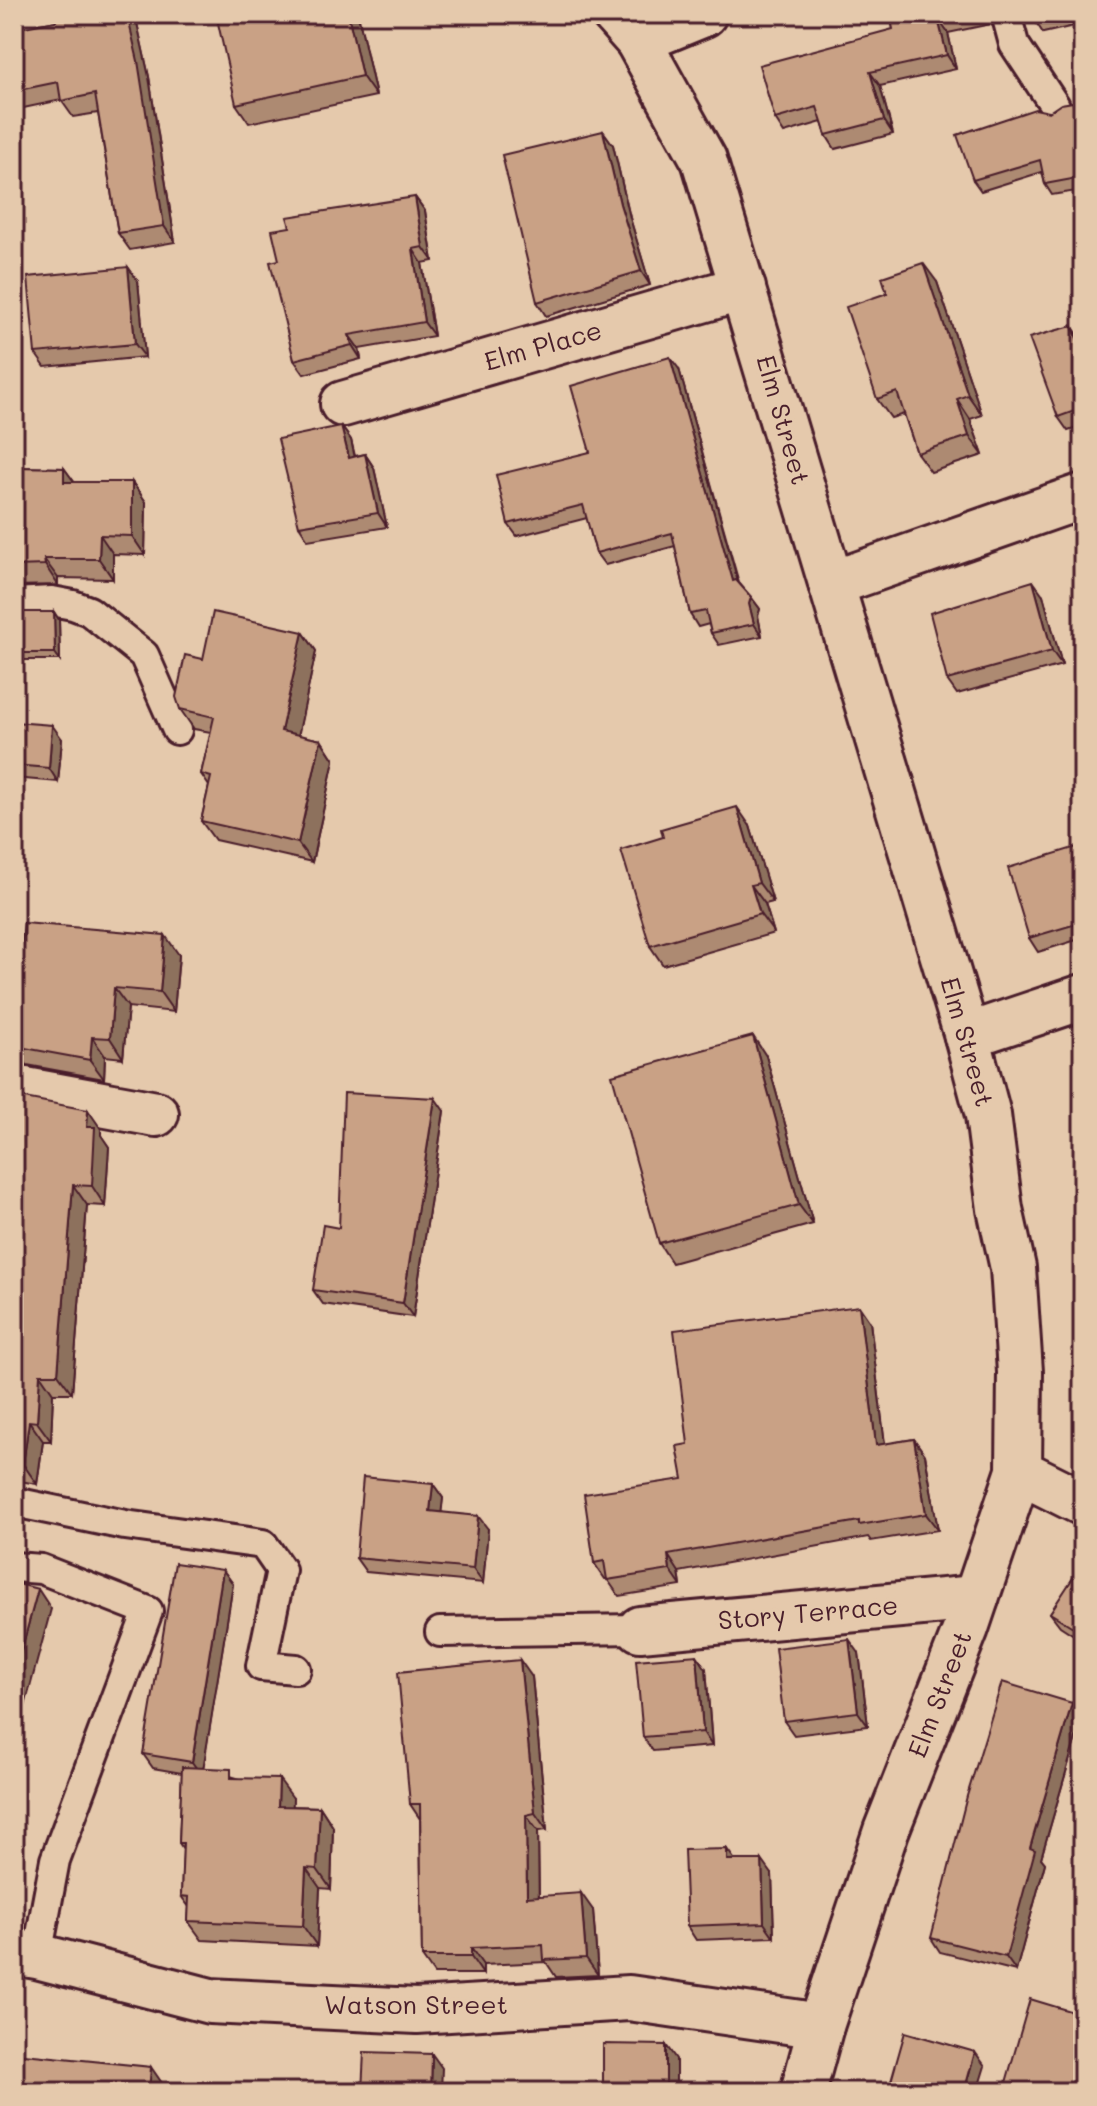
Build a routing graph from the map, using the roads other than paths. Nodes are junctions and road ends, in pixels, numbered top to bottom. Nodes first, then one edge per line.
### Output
1 (704, 14) edge
2 (1006, 14) edge
3 (626, 27) edge
4 (1055, 106) edge
5 (743, 288) junction
6 (343, 404) dead end
7 (1083, 496) edge
8 (831, 584) junction
9 (14, 603) edge
10 (177, 730) edge
11 (1083, 997) edge
12 (967, 1036) junction
13 (14, 1088) edge
14 (156, 1114) dead end
15 (1019, 1471) junction
16 (14, 1502) edge
17 (1083, 1503) edge
18 (14, 1567) edge
19 (976, 1598) junction
20 (640, 1629) joint
21 (440, 1632) dead end
22 (296, 1669) dead end
23 (25, 1954) edge
24 (821, 2026) junction
25 (803, 2092) edge

1 - 3 main road
2 - 4 lane
3 - 5 main road, Elm Street
5 - 6 main road, Elm Place
5 - 8 main road, Elm Street
7 - 8 main road
8 - 12 main road, Elm Street
9 - 10 lane
11 - 12 main road
12 - 15 main road, Elm Street
13 - 14 main road
15 - 17 main road
15 - 19 main road, Elm Street
16 - 22 lane
18 - 23 lane
19 - 20 main road, Story Terrace
19 - 24 main road, Elm Street
20 - 21 lane
23 - 24 main road, Watson Street
24 - 25 main road, Elm Street

